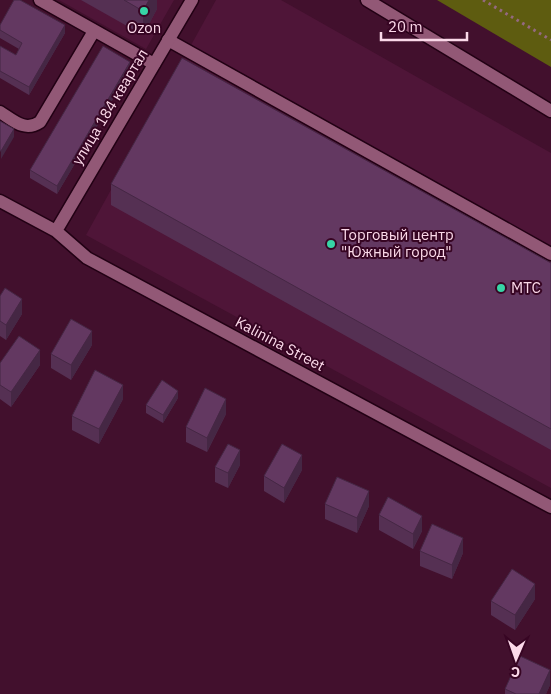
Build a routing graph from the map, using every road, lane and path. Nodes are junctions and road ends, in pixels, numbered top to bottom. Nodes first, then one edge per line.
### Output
1 (40, 0) edge
2 (367, 0) edge
3 (483, 0) edge
4 (187, 2) edge
5 (94, 31) junction
6 (168, 40) junction
7 (551, 40) edge
8 (154, 64) junction
9 (551, 110) edge
10 (0, 112) edge
11 (0, 200) edge
12 (56, 231) junction
13 (551, 254) edge
14 (551, 507) edge

1 - 5 street
2 - 9 street
3 - 7 path
4 - 6 street, улица 184 квартал
5 - 8 street
5 - 10 street
6 - 8 street, улица 184 квартал
6 - 13 street
8 - 12 street, улица 184 квартал
11 - 12 street, Kalinina Street
12 - 14 street, Kalinina Street

